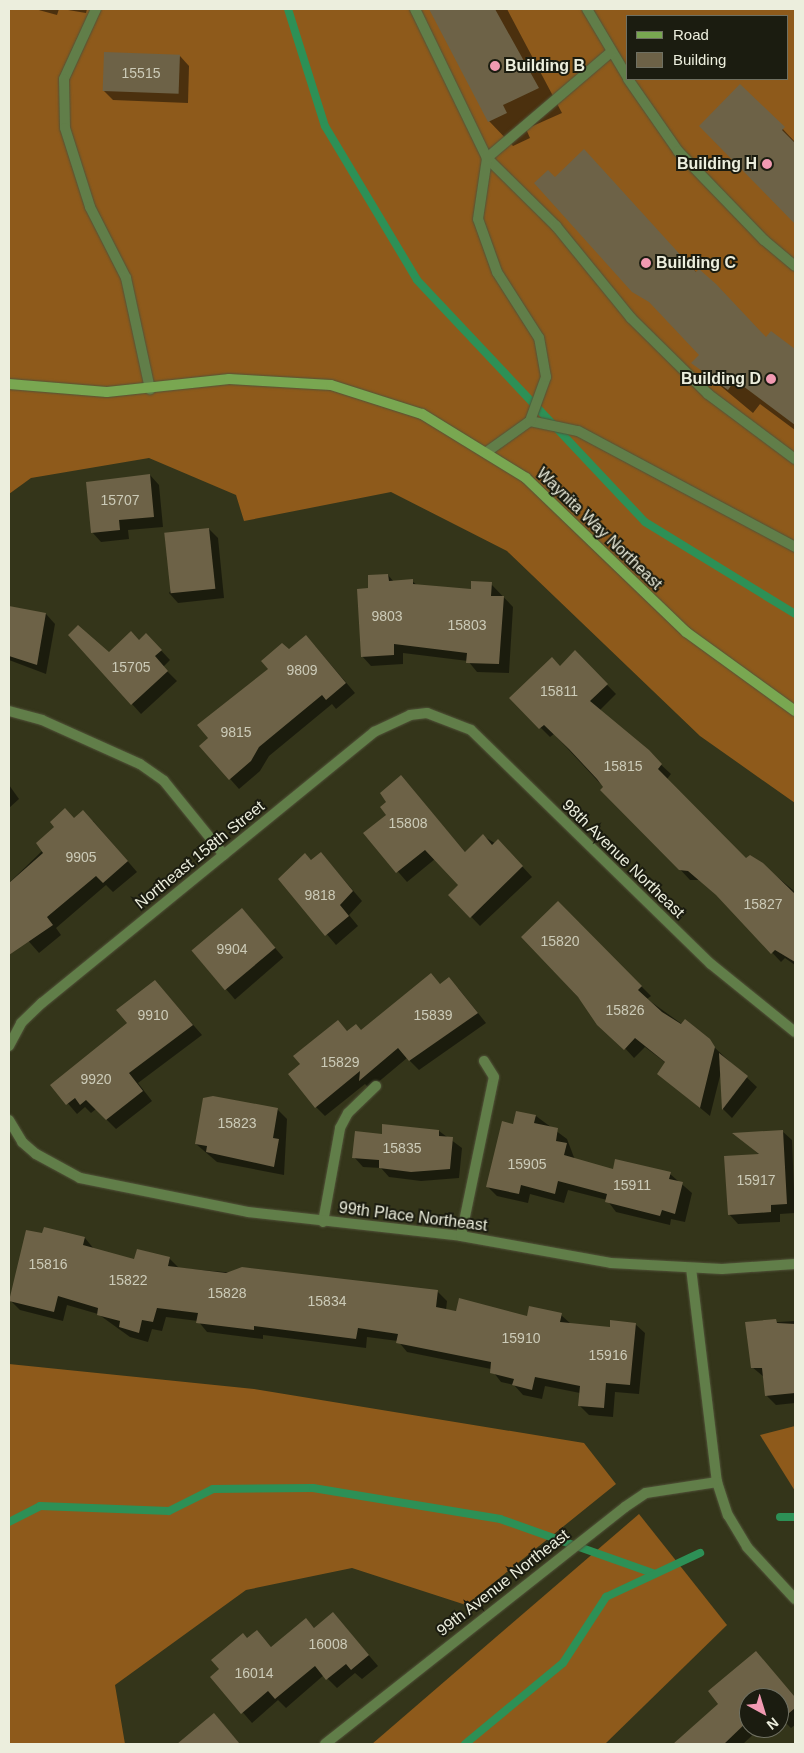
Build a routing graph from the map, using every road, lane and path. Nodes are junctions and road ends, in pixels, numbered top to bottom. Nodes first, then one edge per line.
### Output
1 (96, 9) edge
2 (415, 9) edge
3 (587, 9) edge
4 (610, 53) junction
5 (626, 76) edge
6 (629, 80) edge
7 (487, 158) junction
8 (795, 266) edge
9 (9, 384) edge
10 (150, 389) junction
11 (530, 421) junction
12 (488, 451) junction
13 (795, 459) edge
14 (795, 547) edge
15 (9, 712) edge
16 (795, 712) edge
17 (427, 713) joint
18 (224, 855) junction
19 (795, 1032) edge
20 (9, 1046) edge
21 (484, 1061) dead end
22 (376, 1086) dead end
23 (9, 1120) edge
24 (323, 1222) junction
25 (461, 1236) junction
26 (795, 1264) edge
27 (691, 1268) junction
28 (717, 1482) junction
29 (795, 1599) edge
30 (325, 1744) edge

1 - 10 street
2 - 7 street
3 - 4 street
4 - 5 street
4 - 7 street
6 - 8 street
7 - 11 street
7 - 13 street
9 - 10 main road, Waynita Way Northeast
10 - 12 main road, Waynita Way Northeast
11 - 12 street
11 - 14 street
12 - 16 main road, Waynita Way Northeast
15 - 18 street
17 - 18 street, Northeast 158th Street
17 - 19 street, 98th Avenue Northeast
18 - 20 street, Northeast 158th Street
21 - 25 street
22 - 24 street
23 - 24 street, 99th Place Northeast
24 - 25 street, 99th Place Northeast
25 - 27 street, 99th Place Northeast
26 - 27 street, 99th Place Northeast
27 - 28 street
28 - 29 street
28 - 30 street, 99th Avenue Northeast

